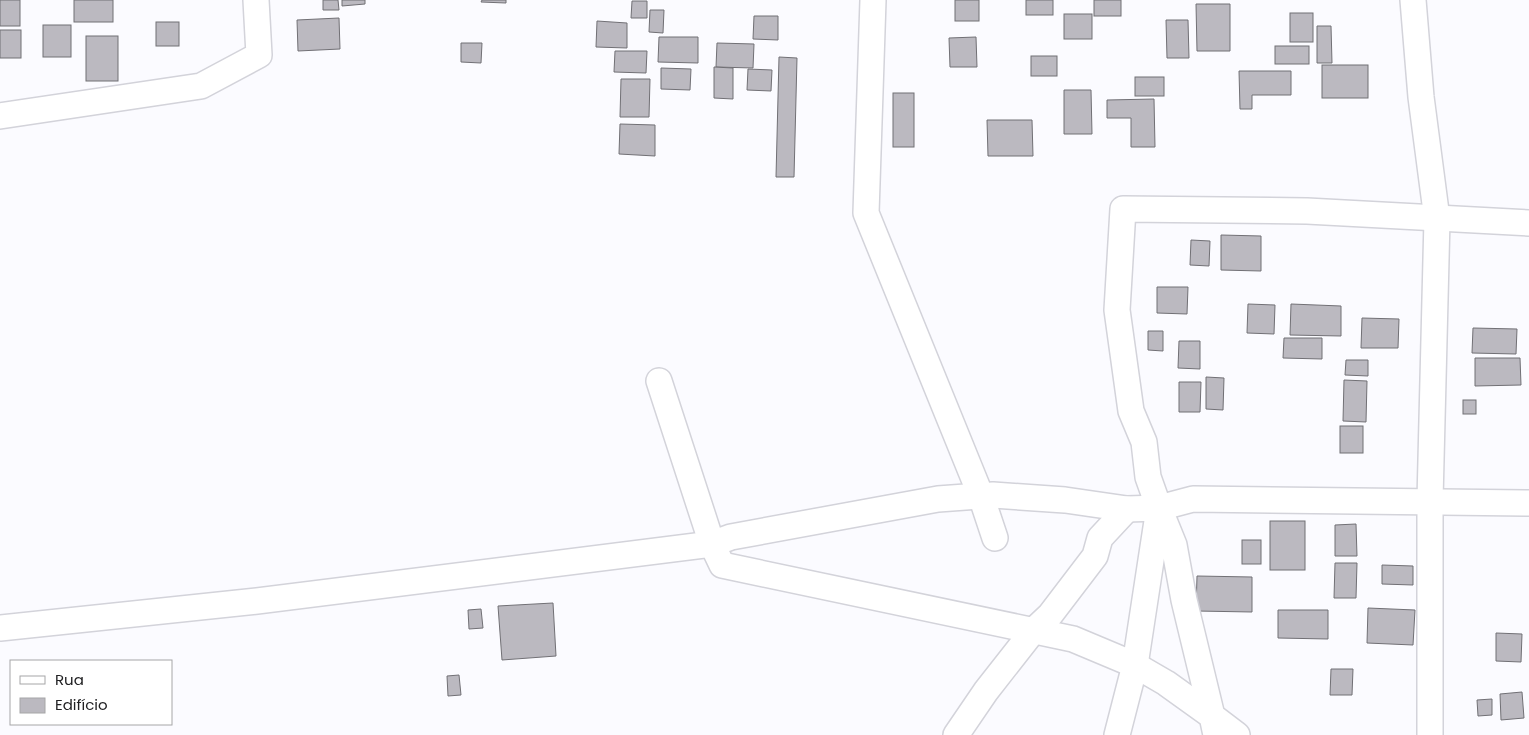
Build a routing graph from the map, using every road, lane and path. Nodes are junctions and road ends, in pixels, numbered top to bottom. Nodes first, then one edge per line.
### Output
1 (256, 0) edge
2 (873, 0) edge
3 (1413, 0) edge
4 (0, 116) edge
5 (1437, 219) junction
6 (1529, 223) edge
7 (659, 381) dead end
8 (981, 496) junction
9 (1430, 500) junction
10 (1529, 503) edge
11 (1159, 508) junction
12 (1127, 509) junction
13 (995, 538) dead end
14 (712, 544) junction
15 (0, 628) edge
16 (1033, 631) junction
17 (1135, 665) junction
18 (1214, 725) edge
19 (956, 735) edge
20 (1117, 735) edge
21 (1237, 735) edge
22 (1430, 735) edge

1 - 4 street
2 - 8 street
3 - 5 street
5 - 6 street
5 - 9 street
5 - 11 street
7 - 14 street
8 - 12 street
8 - 13 street
8 - 14 street
9 - 10 street
9 - 11 street
9 - 22 street
11 - 12 street
11 - 17 street
11 - 18 street
12 - 16 street
14 - 15 street
14 - 16 street
16 - 17 street
16 - 19 street
17 - 18 street
17 - 20 street
18 - 21 street

